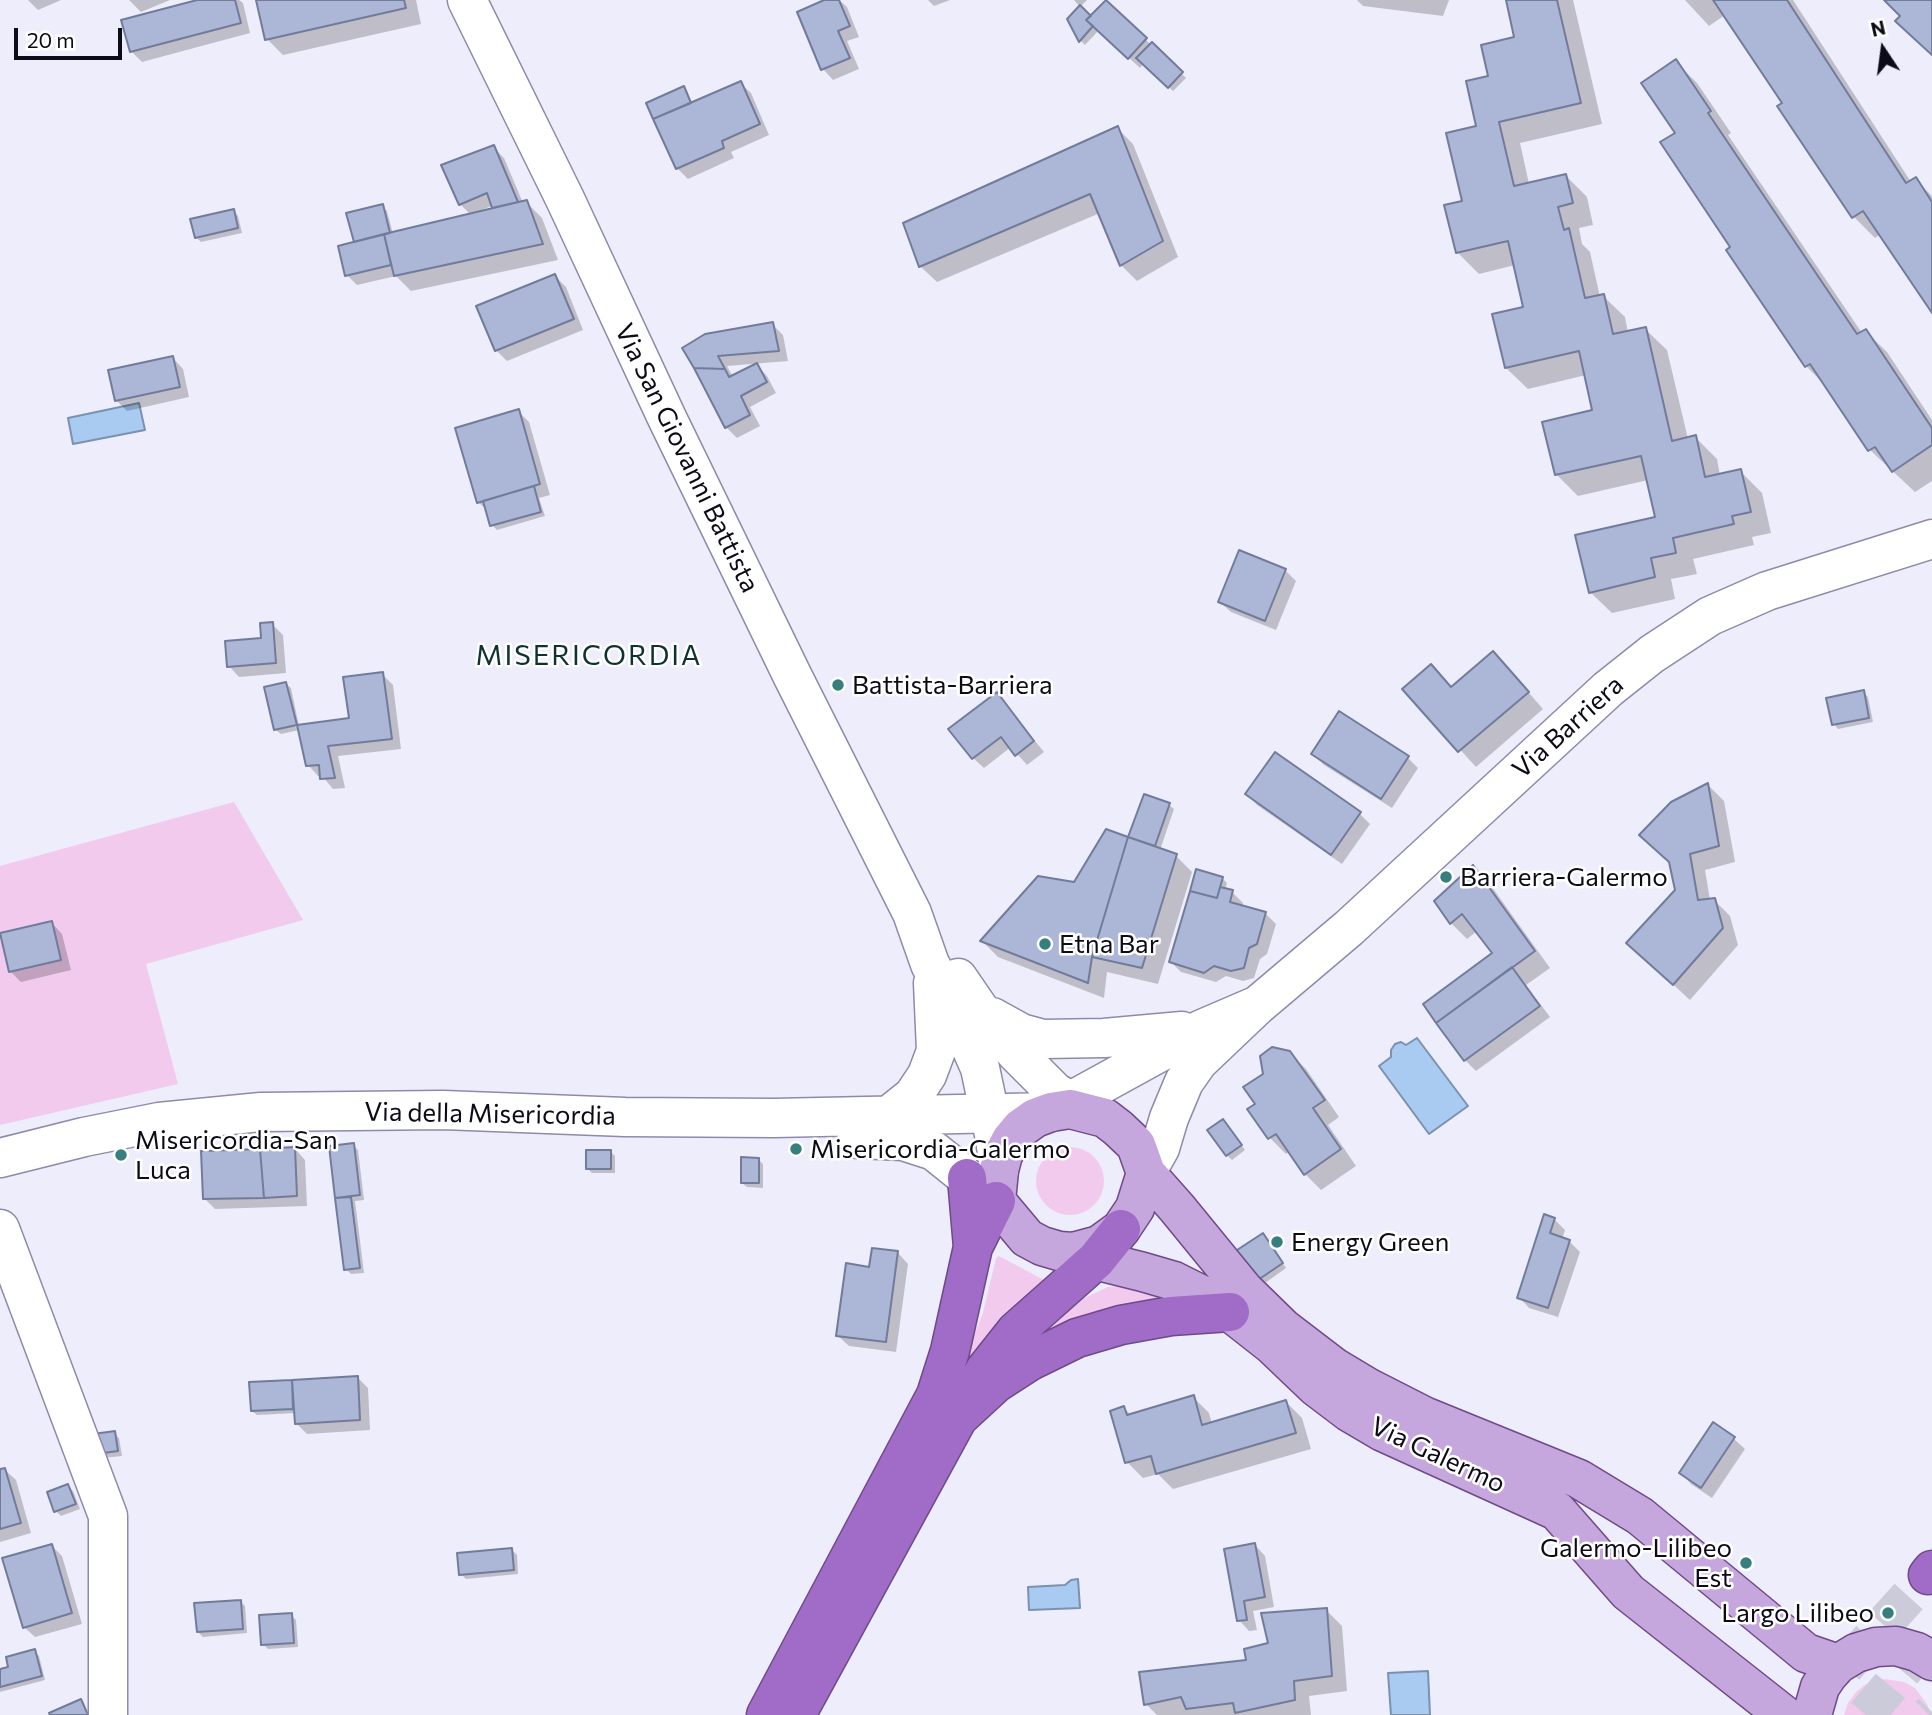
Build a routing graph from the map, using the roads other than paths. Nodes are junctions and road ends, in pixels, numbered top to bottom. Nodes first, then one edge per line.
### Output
1 (467, 0) edge
2 (1932, 539) edge
3 (912, 913) junction
4 (930, 964) junction
5 (1258, 1005) junction
6 (982, 1013) junction
7 (1202, 1029) junction
8 (1069, 1108) junction
9 (990, 1115) junction
10 (888, 1116) junction
11 (774, 1118) junction
12 (0, 1158) edge
13 (1153, 1160) junction
14 (987, 1183) junction
15 (0, 1229) edge
16 (1121, 1229) junction
17 (1059, 1251) junction
18 (1096, 1260) junction
19 (1230, 1312) junction
20 (958, 1418) junction
21 (1927, 1654) edge
22 (1838, 1664) junction
23 (108, 1715) edge
24 (765, 1715) edge
25 (796, 1715) edge
26 (1784, 1715) edge
27 (1812, 1715) edge

1 - 3 main road, Via San Giovanni Battista
2 - 5 main road, Via Barriera
3 - 4 main road
3 - 6 main road
4 - 9 main road
4 - 10 main road
5 - 7 main road
5 - 13 main road
6 - 7 main road
6 - 8 main road
7 - 8 main road
8 - 9 main road, Via della Misericordia
8 - 13 main road
8 - 14 main road
9 - 10 main road, Via della Misericordia
9 - 14 main road
10 - 11 main road, Via della Misericordia
11 - 12 main road, Via della Misericordia
11 - 14 main road
13 - 16 main road
13 - 22 main road, Via Galermo
14 - 17 main road
14 - 24 highway
15 - 23 main road
16 - 17 main road
16 - 18 highway
17 - 18 main road, Via Galermo
18 - 19 main road, Via Galermo
18 - 20 highway
19 - 20 highway
19 - 26 main road, Via Galermo
20 - 25 highway
21 - 22 main road
22 - 27 main road

